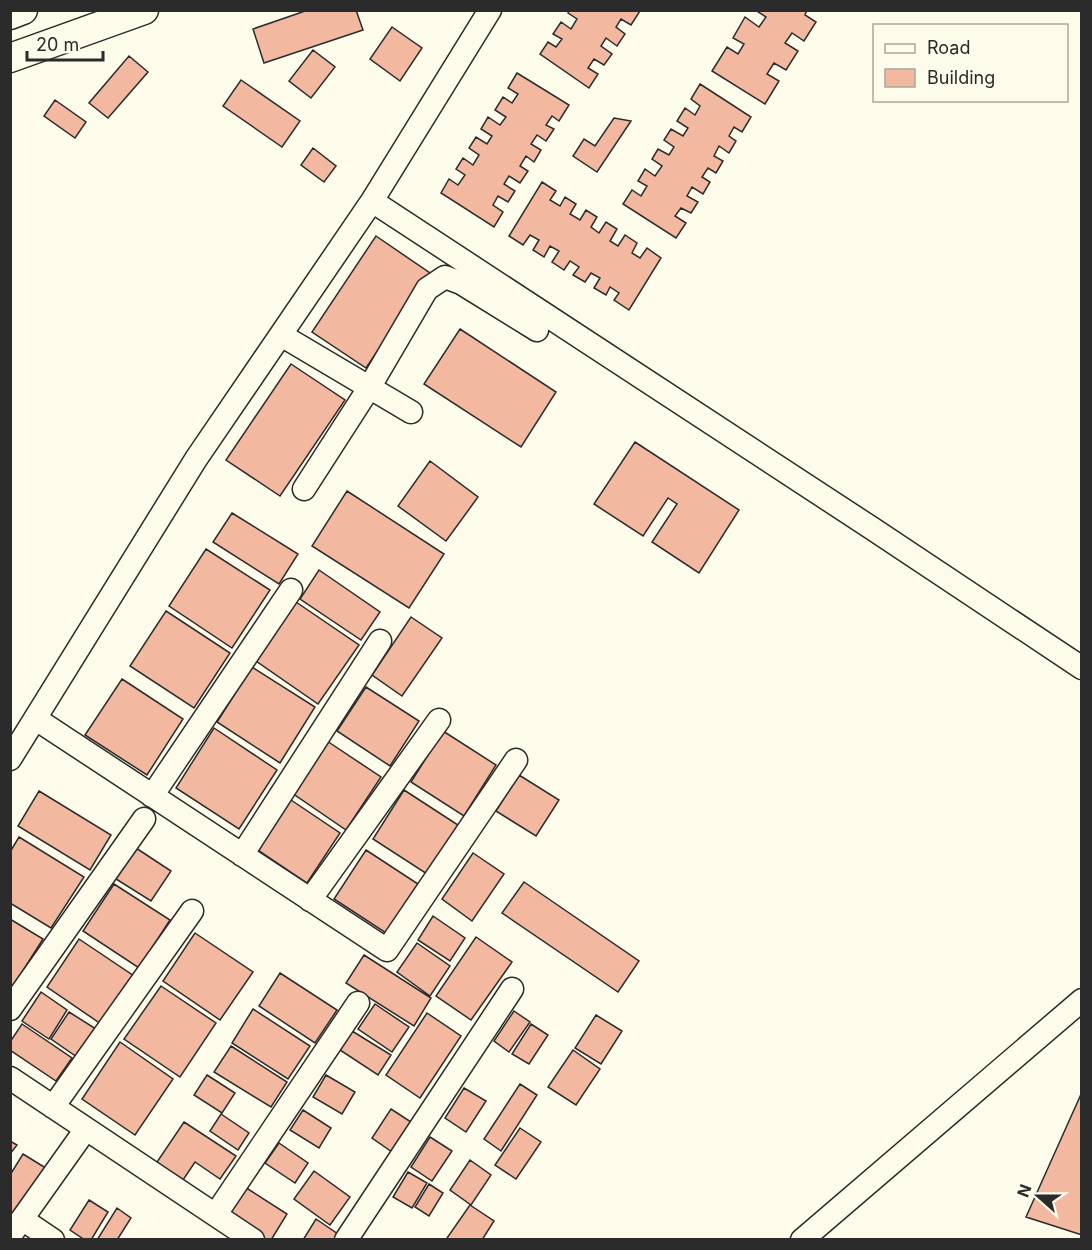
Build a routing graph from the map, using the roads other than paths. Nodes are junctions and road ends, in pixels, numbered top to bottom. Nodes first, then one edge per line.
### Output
1 (23, 10) edge
2 (144, 10) edge
3 (490, 10) edge
4 (10, 15) edge
5 (10, 58) edge
6 (372, 201) junction
7 (537, 330) dead end
8 (281, 335) junction
9 (369, 388) junction
10 (411, 412) dead end
11 (304, 489) dead end
12 (291, 590) dead end
13 (380, 641) dead end
14 (1082, 668) edge
15 (36, 719) junction
16 (439, 720) dead end
17 (10, 759) edge
18 (516, 760) dead end
19 (152, 796) junction
20 (144, 819) dead end
21 (242, 855) junction
22 (310, 900) junction
23 (192, 911) dead end
24 (512, 989) dead end
25 (1082, 1000) edge
26 (358, 1003) dead end
27 (10, 1009) edge
28 (10, 1078) edge
29 (53, 1107) junction
30 (86, 1128) junction
31 (216, 1214) junction
32 (16, 1228) edge
33 (53, 1239) edge
34 (253, 1239) edge
35 (346, 1239) edge
36 (802, 1239) edge

1 - 4 street
2 - 5 street
3 - 6 street
6 - 8 street
6 - 14 street
7 - 9 street
8 - 9 street
8 - 15 street
9 - 10 street
9 - 11 street
12 - 19 street
13 - 21 street
15 - 17 street
15 - 19 street
16 - 22 street
18 - 22 street
19 - 21 street
20 - 27 street
21 - 22 street
23 - 29 street
24 - 35 street
25 - 36 street
26 - 31 street
28 - 29 street
29 - 30 street
30 - 31 street
30 - 32 street
31 - 34 street
32 - 33 street

